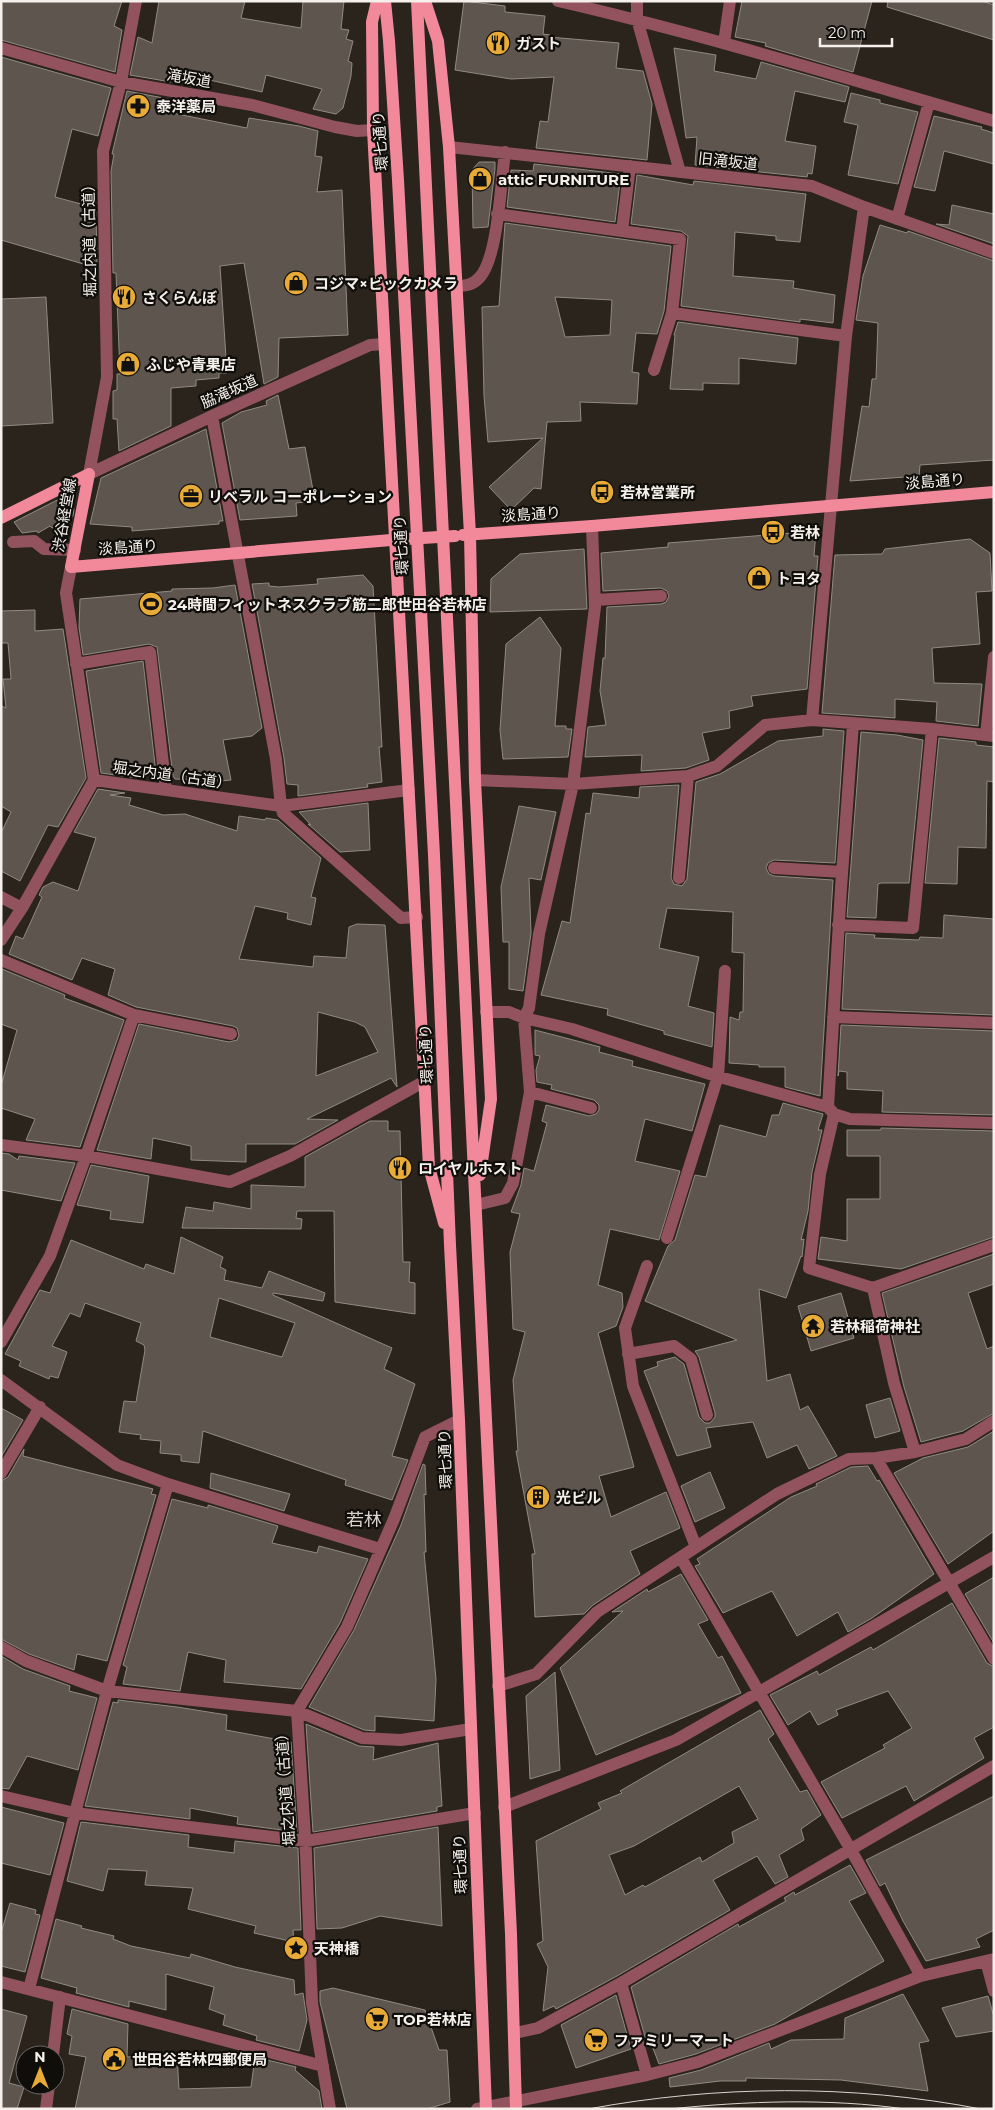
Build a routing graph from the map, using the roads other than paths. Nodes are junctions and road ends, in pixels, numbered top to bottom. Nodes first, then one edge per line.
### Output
1 (136, 1) edge
2 (377, 1) edge
3 (385, 1) edge
4 (417, 1) edge
5 (425, 1) edge
6 (558, 1) edge
7 (637, 1) edge
8 (730, 1) edge
9 (637, 19) junction
10 (724, 43) junction
11 (1, 48) edge
12 (121, 82) junction
13 (930, 102) junction
14 (994, 120) edge
15 (373, 130) junction
16 (449, 147) junction
17 (505, 152) junction
18 (630, 166) junction
19 (680, 172) junction
20 (864, 208) junction
21 (497, 214) junction
22 (897, 219) junction
23 (622, 231) junction
24 (994, 253) edge
25 (456, 286) junction
26 (672, 313) junction
27 (846, 336) junction
28 (384, 344) junction
29 (654, 370) dead end
30 (212, 416) junction
31 (89, 474) junction
32 (994, 492) edge
33 (832, 505) junction
34 (1, 518) edge
35 (592, 526) junction
36 (470, 535) junction
37 (400, 539) junction
38 (13, 542) dead end
39 (75, 550) junction
40 (238, 554) junction
41 (71, 567) junction
42 (661, 596) dead end
43 (595, 600) junction
44 (994, 657) edge
45 (76, 664) junction
46 (812, 720) junction
47 (854, 724) junction
48 (932, 729) junction
49 (990, 736) edge
50 (688, 776) junction
51 (94, 780) junction
52 (475, 780) junction
53 (574, 784) junction
54 (166, 790) junction
55 (409, 790) junction
56 (281, 806) junction
57 (774, 868) dead end
58 (842, 872) junction
59 (679, 878) dead end
60 (1, 897) edge
61 (22, 908) junction
62 (417, 917) junction
63 (838, 925) junction
64 (1, 940) edge
65 (1, 960) edge
66 (725, 971) dead end
67 (486, 1012) junction
68 (134, 1015) junction
69 (833, 1017) junction
70 (524, 1018) junction
71 (994, 1023) edge
72 (231, 1034) dead end
73 (718, 1076) junction
74 (425, 1081) junction
75 (530, 1092) junction
76 (591, 1108) dead end
77 (831, 1110) junction
78 (994, 1123) edge
79 (1, 1145) edge
80 (86, 1156) junction
81 (476, 1205) junction
82 (668, 1238) dead end
83 (450, 1245) junction
84 (994, 1245) edge
85 (647, 1266) dead end
86 (874, 1288) junction
87 (1, 1342) edge
88 (628, 1354) junction
89 (1, 1380) edge
90 (40, 1407) junction
91 (707, 1415) dead end
92 (460, 1420) junction
93 (994, 1421) edge
94 (915, 1452) junction
95 (876, 1458) junction
96 (1, 1473) edge
97 (168, 1484) junction
98 (696, 1547) junction
99 (380, 1549) junction
100 (994, 1557) edge
101 (681, 1558) junction
102 (949, 1582) junction
103 (1, 1647) edge
104 (994, 1659) edge
105 (498, 1686) junction
106 (107, 1691) junction
107 (759, 1691) junction
108 (297, 1711) junction
109 (471, 1729) junction
110 (994, 1766) edge
111 (1, 1796) edge
112 (504, 1807) junction
113 (75, 1813) junction
114 (475, 1813) junction
115 (306, 1841) junction
116 (851, 1850) junction
117 (990, 1960) edge
118 (921, 1976) junction
119 (1, 1982) edge
120 (621, 1983) junction
121 (29, 1989) junction
122 (994, 1991) edge
123 (60, 1997) junction
124 (515, 2033) junction
125 (54, 2045) edge
126 (323, 2066) junction
127 (648, 2075) junction
128 (48, 2095) edge
129 (516, 2105) edge
130 (483, 2108) edge
131 (46, 2109) edge
132 (330, 2109) edge

1 - 12 street, 堀之内道（古道）
2 - 15 main road
3 - 83 main road, 環七通り
4 - 81 main road
5 - 16 main road
6 - 9 street
7 - 9 street
8 - 10 street
9 - 10 street
9 - 19 street
10 - 13 street
11 - 12 street, 滝坂道
12 - 15 street, 滝坂道
12 - 31 street, 堀之内道（古道）
13 - 14 street
13 - 22 street
15 - 28 main road
16 - 17 street, 旧滝坂道
16 - 25 main road
17 - 18 street, 旧滝坂道
17 - 21 street
18 - 19 street, 旧滝坂道
18 - 23 street
19 - 20 street, 旧滝坂道
20 - 22 street, 旧滝坂道
20 - 27 street
21 - 23 street
21 - 25 street
22 - 24 street, 旧滝坂道
23 - 26 street
25 - 36 main road
26 - 27 street
26 - 29 street
27 - 33 street
28 - 30 street, 脇滝坂道
28 - 37 main road
30 - 31 street, 脇滝坂道
30 - 40 street
31 - 34 main road, 渋谷経堂線
31 - 39 main road, 渋谷経堂線
32 - 33 main road, 淡島通り
33 - 35 main road, 淡島通り
33 - 46 street
35 - 36 main road, 淡島通り
35 - 43 street
36 - 37 main road, 淡島通り, bridge
36 - 52 main road
37 - 40 main road, 淡島通り
37 - 55 main road
38 - 39 street
39 - 41 main road, 渋谷経堂線
40 - 41 main road, 淡島通り
40 - 56 street
41 - 45 street, 堀之内道（古道）
42 - 43 street
43 - 53 street
44 - 49 street
45 - 51 street, 堀之内道（古道）
45 - 54 street
46 - 47 street
46 - 50 street
47 - 48 street
47 - 58 street
48 - 49 street
48 - 63 street
50 - 53 street
50 - 59 street
51 - 54 street, 堀之内道（古道）
51 - 61 street
52 - 53 street
52 - 67 main road
53 - 70 street
54 - 56 street, 堀之内道（古道）
55 - 56 street, 堀之内道（古道）
55 - 62 main road
56 - 62 street
57 - 58 street
58 - 63 street
60 - 61 street
61 - 64 street
62 - 74 main road
63 - 69 street
65 - 68 street
66 - 73 street
67 - 70 street
67 - 81 main road
68 - 72 street
68 - 80 street
69 - 71 street
69 - 77 street
70 - 73 street
70 - 75 street
73 - 77 street
73 - 82 street
74 - 80 street
74 - 83 main road
75 - 76 street
75 - 81 street
77 - 78 street
77 - 86 street
79 - 80 street
80 - 87 street
81 - 105 main road
83 - 92 main road, 環七通り
84 - 86 street
85 - 88 street
86 - 94 street
88 - 91 street
88 - 98 street
89 - 90 street
90 - 96 street
90 - 97 street
92 - 99 street, 堀之内道（古道）
92 - 109 main road, 環七通り
93 - 94 street
94 - 95 street
95 - 98 street
95 - 102 street
97 - 99 street
97 - 106 street
98 - 101 street
99 - 108 street, 堀之内道（古道）
100 - 102 street
101 - 105 street
101 - 107 street
102 - 104 street
102 - 107 street
103 - 106 street
105 - 112 main road
106 - 108 street
106 - 113 street
107 - 112 street
107 - 116 street
108 - 109 street
108 - 115 street, 堀之内道（古道）
109 - 114 main road, 環七通り
110 - 116 street
111 - 113 street
112 - 124 main road
113 - 115 street
113 - 121 street
114 - 115 street
114 - 130 main road, 環七通り
115 - 126 street, 堀之内道（古道）
116 - 118 street
116 - 120 street
117 - 118 street
117 - 122 street
118 - 127 street
119 - 121 street
120 - 124 street
120 - 127 street
121 - 123 street
123 - 125 street
123 - 126 street
124 - 129 main road
126 - 132 street, 堀之内道（古道）
127 - 129 street
128 - 131 street
129 - 130 street

